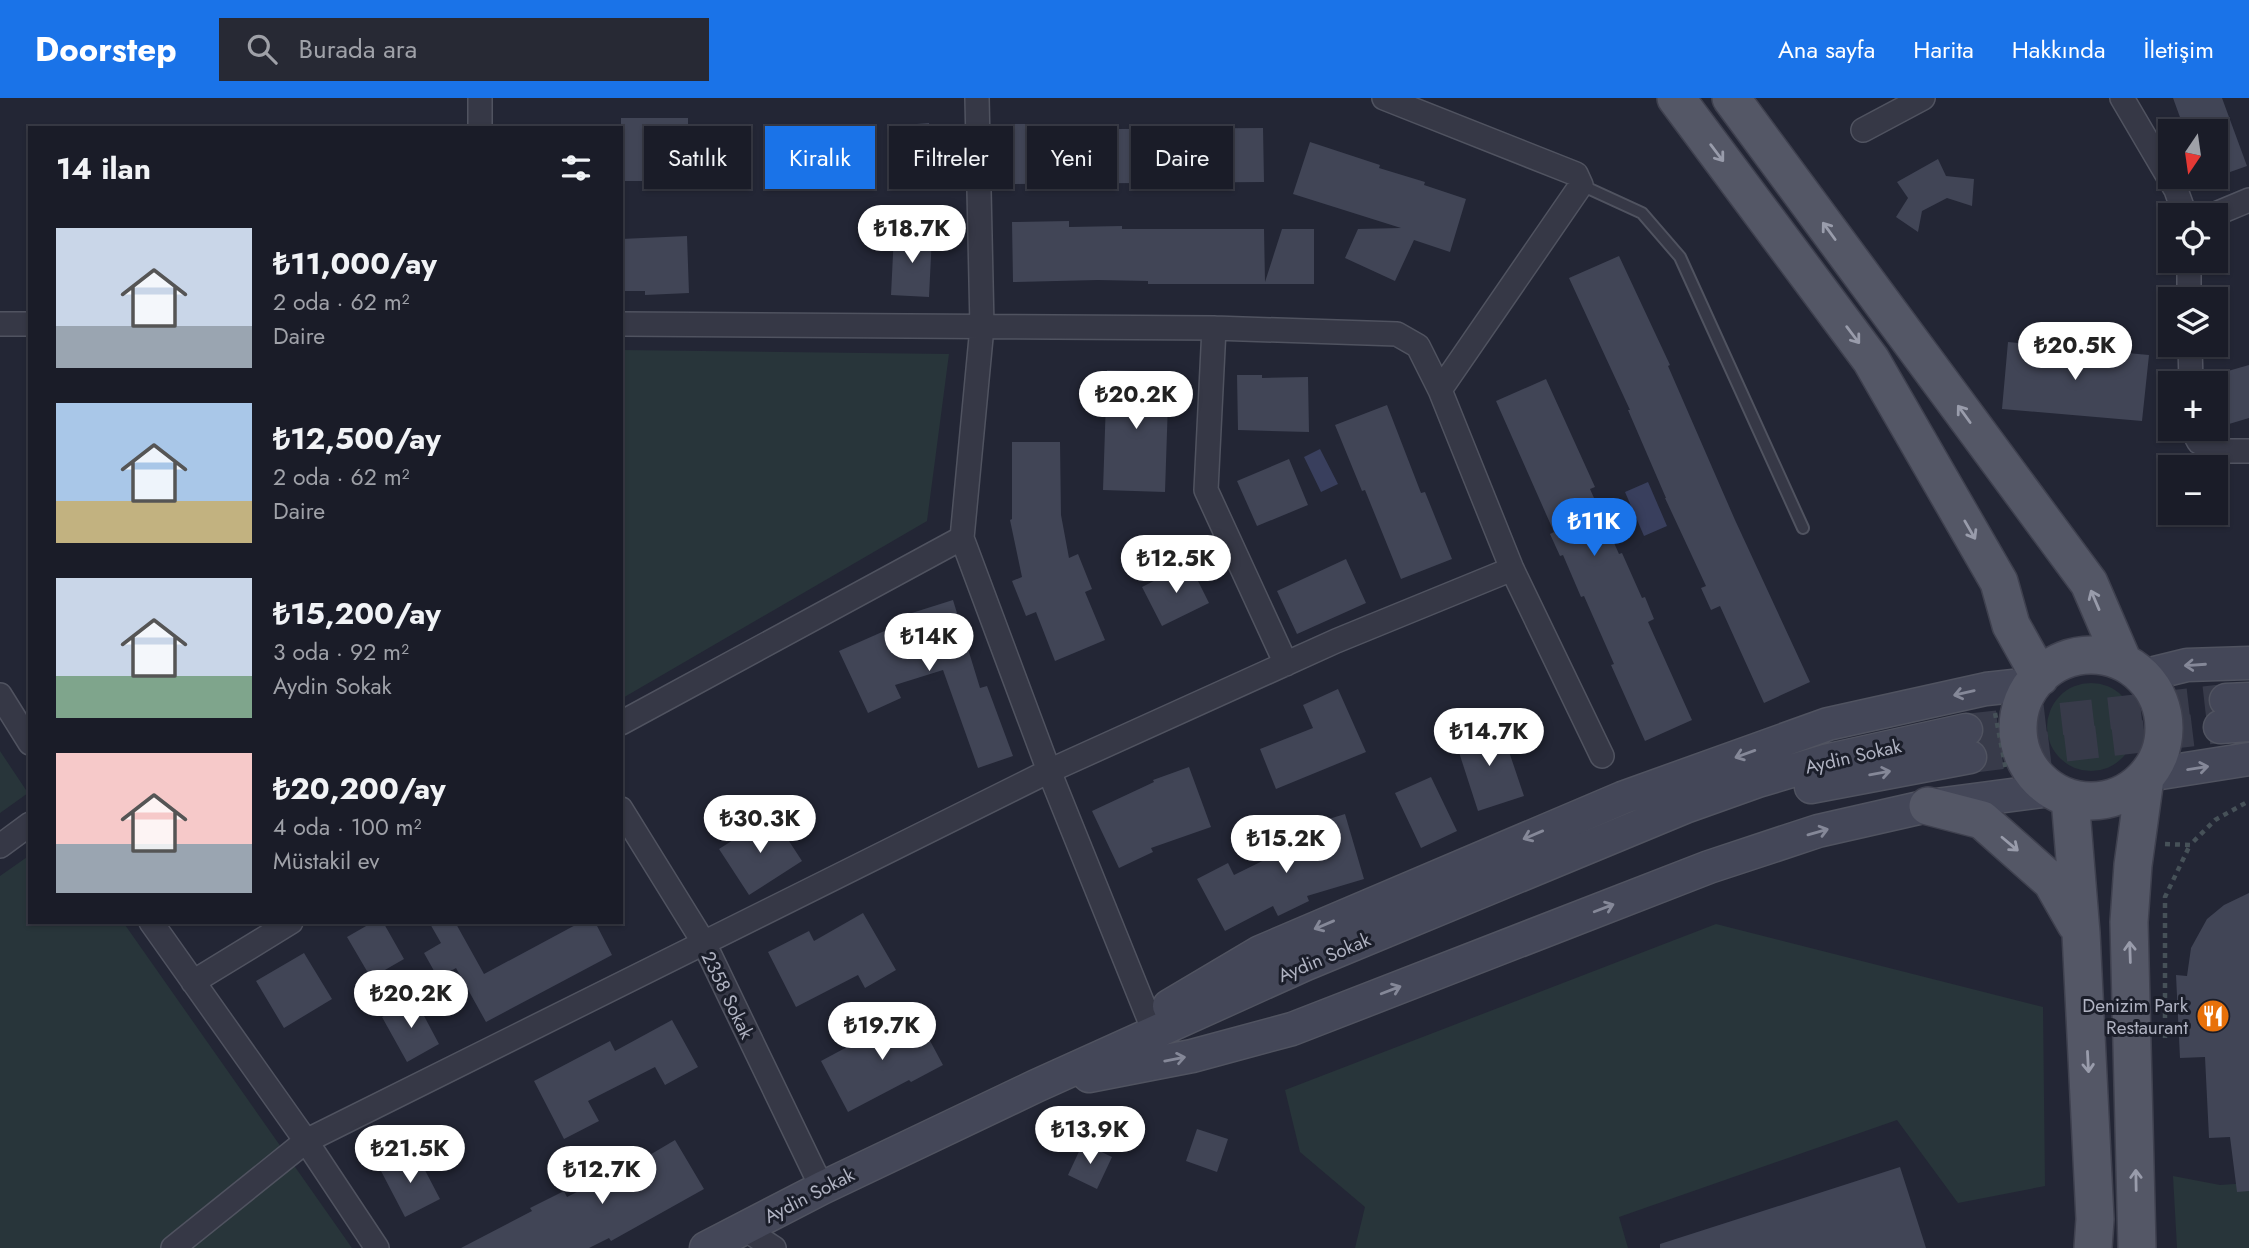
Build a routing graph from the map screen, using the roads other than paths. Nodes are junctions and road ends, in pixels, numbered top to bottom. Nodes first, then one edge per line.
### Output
1 (480, 98) edge
2 (977, 98) edge
3 (1384, 98) edge
4 (1676, 98) edge
5 (1731, 98) edge
6 (1923, 98) edge
7 (2122, 98) edge
8 (480, 126) edge
9 (1863, 130) dead end
10 (1581, 185) junction
11 (2249, 200) edge
12 (2181, 203) edge
13 (2228, 209) edge
14 (0, 324) edge
15 (28, 324) edge
16 (623, 324) edge
17 (982, 327) junction
18 (1214, 328) junction
19 (1440, 390) junction
20 (2198, 441) edge
21 (2249, 451) edge
22 (1803, 528) dead end
23 (962, 538) junction
24 (1512, 569) junction
25 (2249, 663) edge
26 (1286, 664) junction
27 (2132, 669) junction
28 (2036, 681) junction
29 (0, 695) edge
30 (623, 722) edge
31 (28, 740) edge
32 (1968, 744) tunnel mouth
33 (1602, 755) dead end
34 (2249, 760) edge
35 (1049, 771) junction
36 (2147, 777) junction
37 (2061, 794) junction
38 (1928, 806) junction
39 (623, 812) edge
40 (28, 825) edge
41 (0, 846) edge
42 (152, 924) edge
43 (288, 924) edge
44 (2081, 933) junction
45 (704, 943) junction
46 (193, 982) junction
47 (1149, 1018) junction
48 (1036, 1086) junction
49 (306, 1141) junction
50 (822, 1188) junction
51 (745, 1229) junction
52 (173, 1248) edge
53 (377, 1248) edge
54 (706, 1248) edge
55 (774, 1248) edge
56 (2093, 1248) edge
57 (2137, 1248) edge

1 - 8 street
2 - 17 street
3 - 10 street
4 -> 28 main road
27 -> 5 main road
6 - 9 street
7 - 12 street
10 - 19 street
10 - 22 lane
11 - 13 street
14 - 15 street
16 - 17 street
17 - 18 street
17 - 23 street
18 - 19 street
18 - 26 street
19 - 24 street
20 - 21 street
23 - 30 street
23 - 35 street
24 - 26 street
24 - 33 street
25 -> 27 main road
26 - 35 street
27 - 28 main road
27 - 36 main road
28 - 37 main road
28 -> 47 main road
29 - 31 street
32 - 48 main road, Aydin Sokak
36 -> 34 main road
35 - 45 street
35 - 47 street
36 - 37 main road
57 -> 36 main road
37 - 38 main road
37 - 44 main road
38 -> 44 main road
48 -> 38 main road
39 - 45 street, 2358 Sokak
40 - 41 street
42 - 46 street
43 - 46 street
44 -> 56 main road
45 - 49 street
45 - 50 street, 2358 Sokak
46 - 49 street
47 - 48 main road
48 - 50 main road, Aydin Sokak
49 - 52 street
49 - 53 street
50 - 51 main road, Aydin Sokak
51 - 54 main road, Aydin Sokak
51 - 55 street

